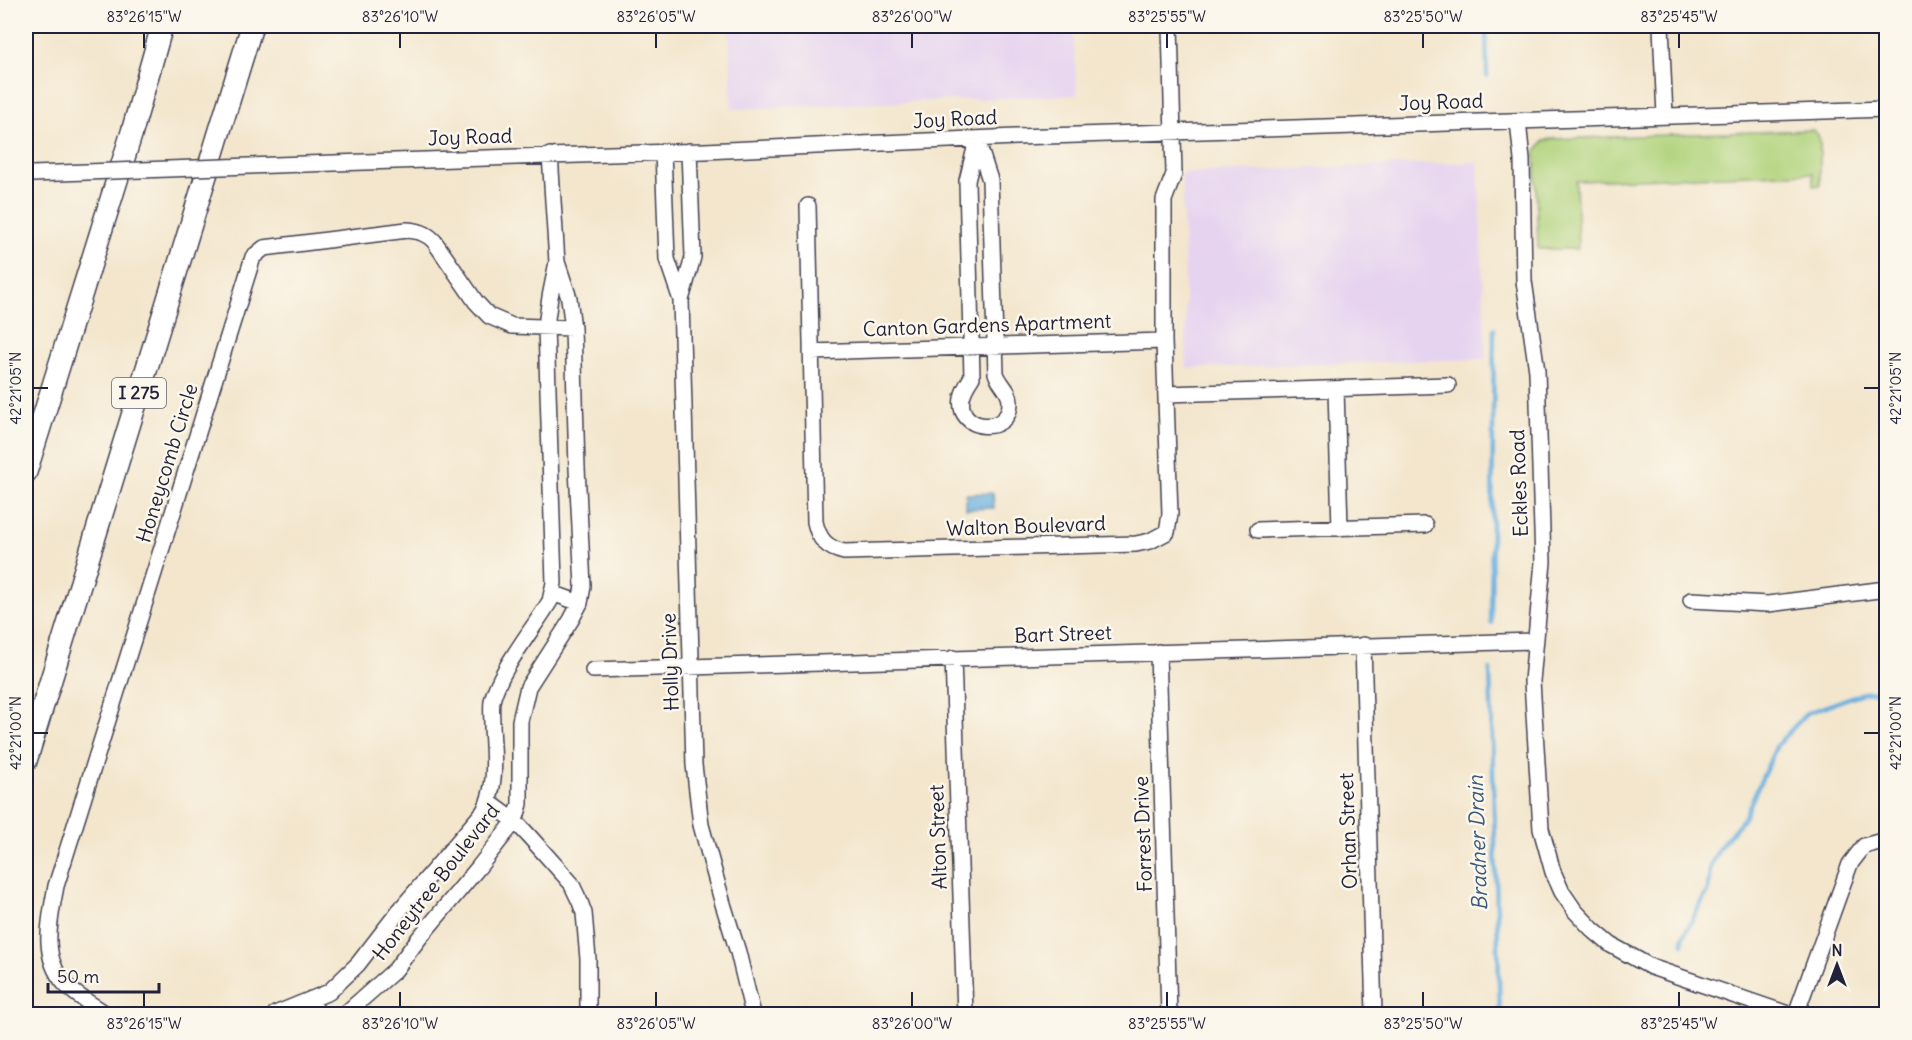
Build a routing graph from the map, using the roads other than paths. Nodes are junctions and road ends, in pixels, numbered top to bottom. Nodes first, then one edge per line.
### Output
1 (162, 26) edge
2 (252, 26) edge
3 (1170, 26) edge
4 (1661, 26) edge
5 (1887, 109) edge
6 (1665, 116) junction
7 (1518, 121) junction
8 (1172, 133) junction
9 (977, 140) junction
10 (689, 151) junction
11 (663, 152) junction
12 (550, 155) junction
13 (29, 174) edge
14 (808, 206) dead end
15 (992, 250) junction
16 (969, 251) junction
17 (557, 262) junction
18 (681, 300) junction
19 (546, 326) junction
20 (573, 328) junction
21 (1164, 341) junction
22 (995, 345) junction
23 (971, 346) junction
24 (811, 352) junction
25 (1448, 385) dead end
26 (1336, 388) junction
27 (1166, 394) junction
28 (550, 467) junction
29 (577, 468) junction
30 (26, 471) edge
31 (1425, 525) dead end
32 (1340, 528) junction
33 (1258, 530) dead end
34 (1887, 589) edge
35 (552, 592) junction
36 (1691, 600) dead end
37 (580, 603) junction
38 (1535, 641) junction
39 (1363, 645) junction
40 (1158, 652) junction
41 (954, 658) junction
42 (690, 667) junction
43 (593, 670) dead end
44 (492, 721) junction
45 (520, 721) junction
46 (26, 761) edge
47 (489, 802) junction
48 (515, 821) junction
49 (1887, 840) edge
50 (311, 999) junction
51 (106, 1014) edge
52 (275, 1014) edge
53 (318, 1014) edge
54 (345, 1014) edge
55 (588, 1014) edge
56 (753, 1014) edge
57 (965, 1014) edge
58 (1169, 1014) edge
59 (1374, 1014) edge
60 (1788, 1014) edge
61 (1796, 1014) edge

1 - 30 highway
2 - 46 highway, I 275
3 - 8 street, Walton Boulevard
4 - 6 street
5 - 6 street, Joy Road
6 - 7 street, Joy Road
7 - 8 street, Joy Road
7 - 38 street, Eckles Road
8 - 9 street, Joy Road
8 - 21 street, Walton Boulevard
9 - 10 street, Joy Road
9 - 15 street
9 - 16 street
10 - 11 street, Joy Road
10 - 18 street, Holly Drive
11 - 12 street, Joy Road
11 - 18 street, Holly Drive
12 - 13 street, Joy Road, bridge
12 - 17 street, Honeytree Boulevard
14 - 24 street, Walton Boulevard
15 - 16 street
15 - 22 street
16 - 23 street
17 - 19 street, Honeytree Boulevard
17 - 20 street, Honeytree Boulevard
18 - 42 street, Holly Drive
19 - 20 street, Honeycomb Circle
19 - 28 street, Honeytree Boulevard
19 - 51 street, Honeycomb Circle
20 - 29 street, Honeytree Boulevard
21 - 22 street, Canton Gardens Apartment
21 - 27 street, Walton Boulevard
22 - 23 street, Canton Gardens Apartment
22 - 23 street
23 - 24 street, Canton Gardens Apartment
24 - 27 street, Walton Boulevard
25 - 26 street
26 - 27 street
26 - 32 street
28 - 29 street
28 - 35 street, Honeytree Boulevard
29 - 37 street, Honeytree Boulevard
31 - 32 street
32 - 33 street
34 - 36 street
35 - 37 street
35 - 44 street, Honeytree Boulevard
37 - 45 street, Honeytree Boulevard
38 - 39 street, Bart Street
38 - 60 street, Eckles Road
39 - 40 street, Bart Street
39 - 59 street, Orhan Street
40 - 41 street, Bart Street
40 - 58 street, Forrest Drive
41 - 42 street, Bart Street
41 - 57 street, Alton Street
42 - 43 street, Bart Street
42 - 56 street, Holly Drive
44 - 45 street
44 - 47 street, Honeytree Boulevard
45 - 48 street, Honeytree Boulevard
47 - 48 street
47 - 50 street, Honeytree Boulevard
48 - 54 street, Honeytree Boulevard
48 - 55 street
49 - 61 street
50 - 52 street, Honeytree Boulevard
50 - 53 street

